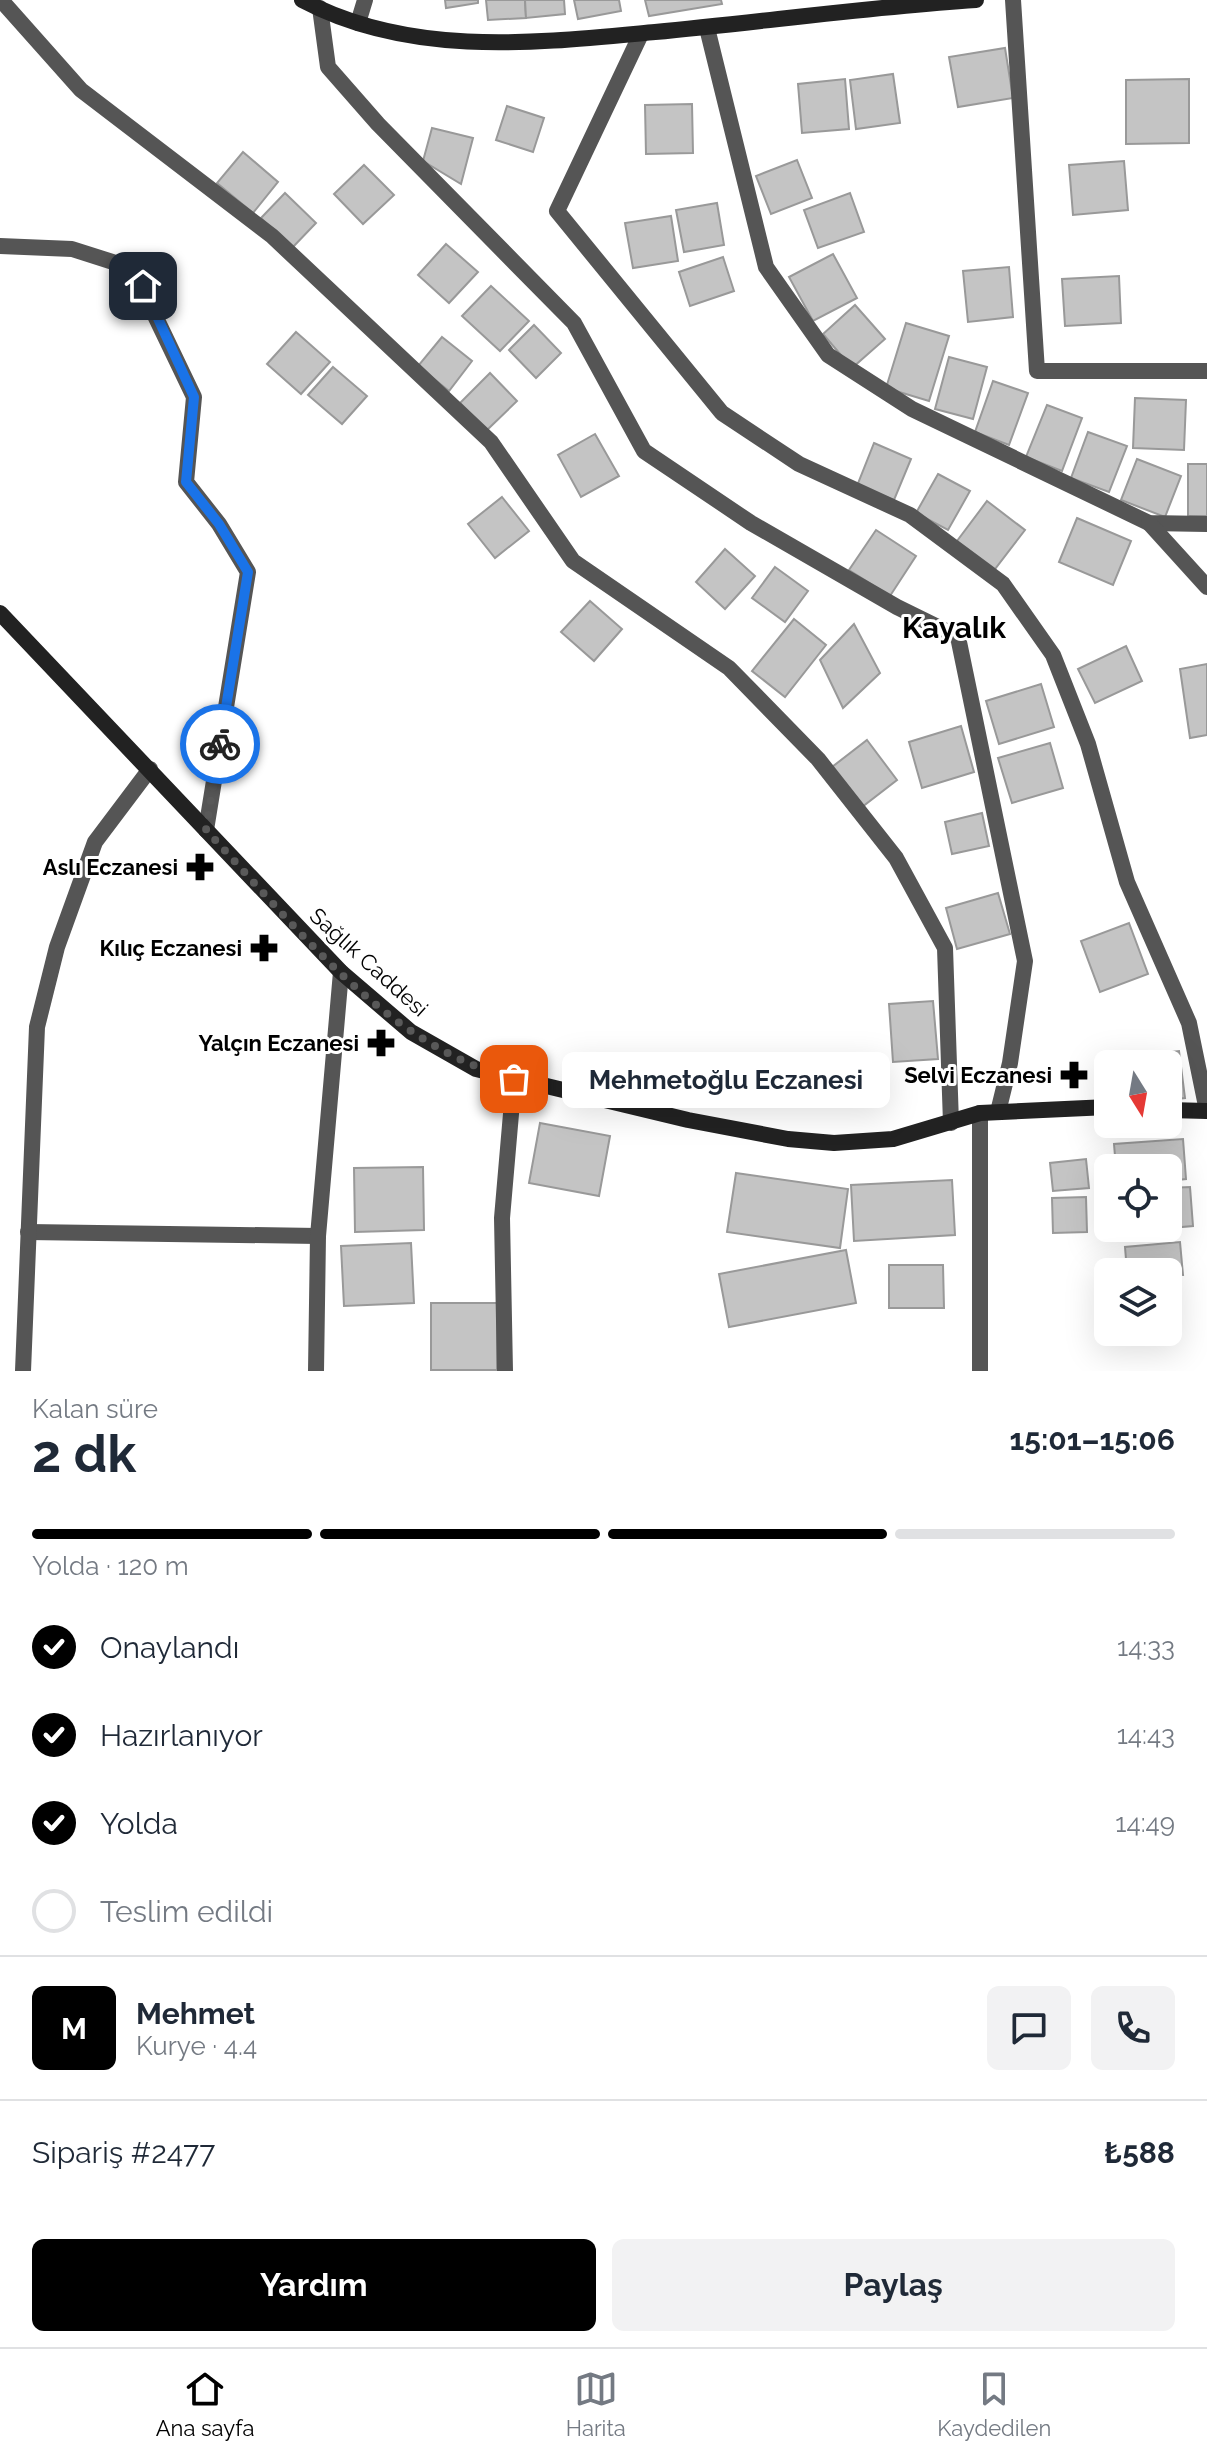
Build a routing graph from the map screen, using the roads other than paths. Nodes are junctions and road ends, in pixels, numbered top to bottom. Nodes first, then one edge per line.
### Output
1 (1, 0) edge
2 (302, 0) edge
3 (365, 0) edge
4 (976, 0) edge
5 (1013, 0) edge
6 (320, 8) junction
7 (358, 23) junction
8 (707, 28) junction
9 (641, 34) junction
10 (0, 246) edge
11 (1207, 371) edge
12 (1149, 523) junction
13 (1207, 524) edge
14 (1207, 587) edge
15 (0, 613) edge
16 (150, 769) junction
17 (206, 830) junction
18 (341, 972) junction
19 (514, 1079) junction
20 (1094, 1108) edge
21 (1182, 1110) edge
22 (1207, 1111) edge
23 (998, 1112) junction
24 (980, 1113) junction
25 (951, 1123) junction
26 (28, 1232) junction
27 (318, 1236) junction
28 (23, 1371) edge
29 (316, 1371) edge
30 (505, 1371) edge
31 (980, 1371) edge

1 - 25 street
2 - 6 street
3 - 7 street
4 - 8 street
5 - 11 street
6 - 7 street
6 - 23 street
7 - 9 street
8 - 9 street
8 - 12 street
9 - 22 street
10 - 17 street
12 - 13 street
12 - 14 street
15 - 16 street, Sağlık Caddesi
16 - 17 street, Sağlık Caddesi
16 - 26 street
17 - 18 street, Sağlık Caddesi
18 - 19 street, Sağlık Caddesi
18 - 27 street
19 - 25 street, Sağlık Caddesi
19 - 30 street
20 - 23 street, Sağlık Caddesi
21 - 22 street
23 - 24 street, Sağlık Caddesi
24 - 25 street, Sağlık Caddesi
24 - 31 street
26 - 27 street
26 - 28 street
27 - 29 street

